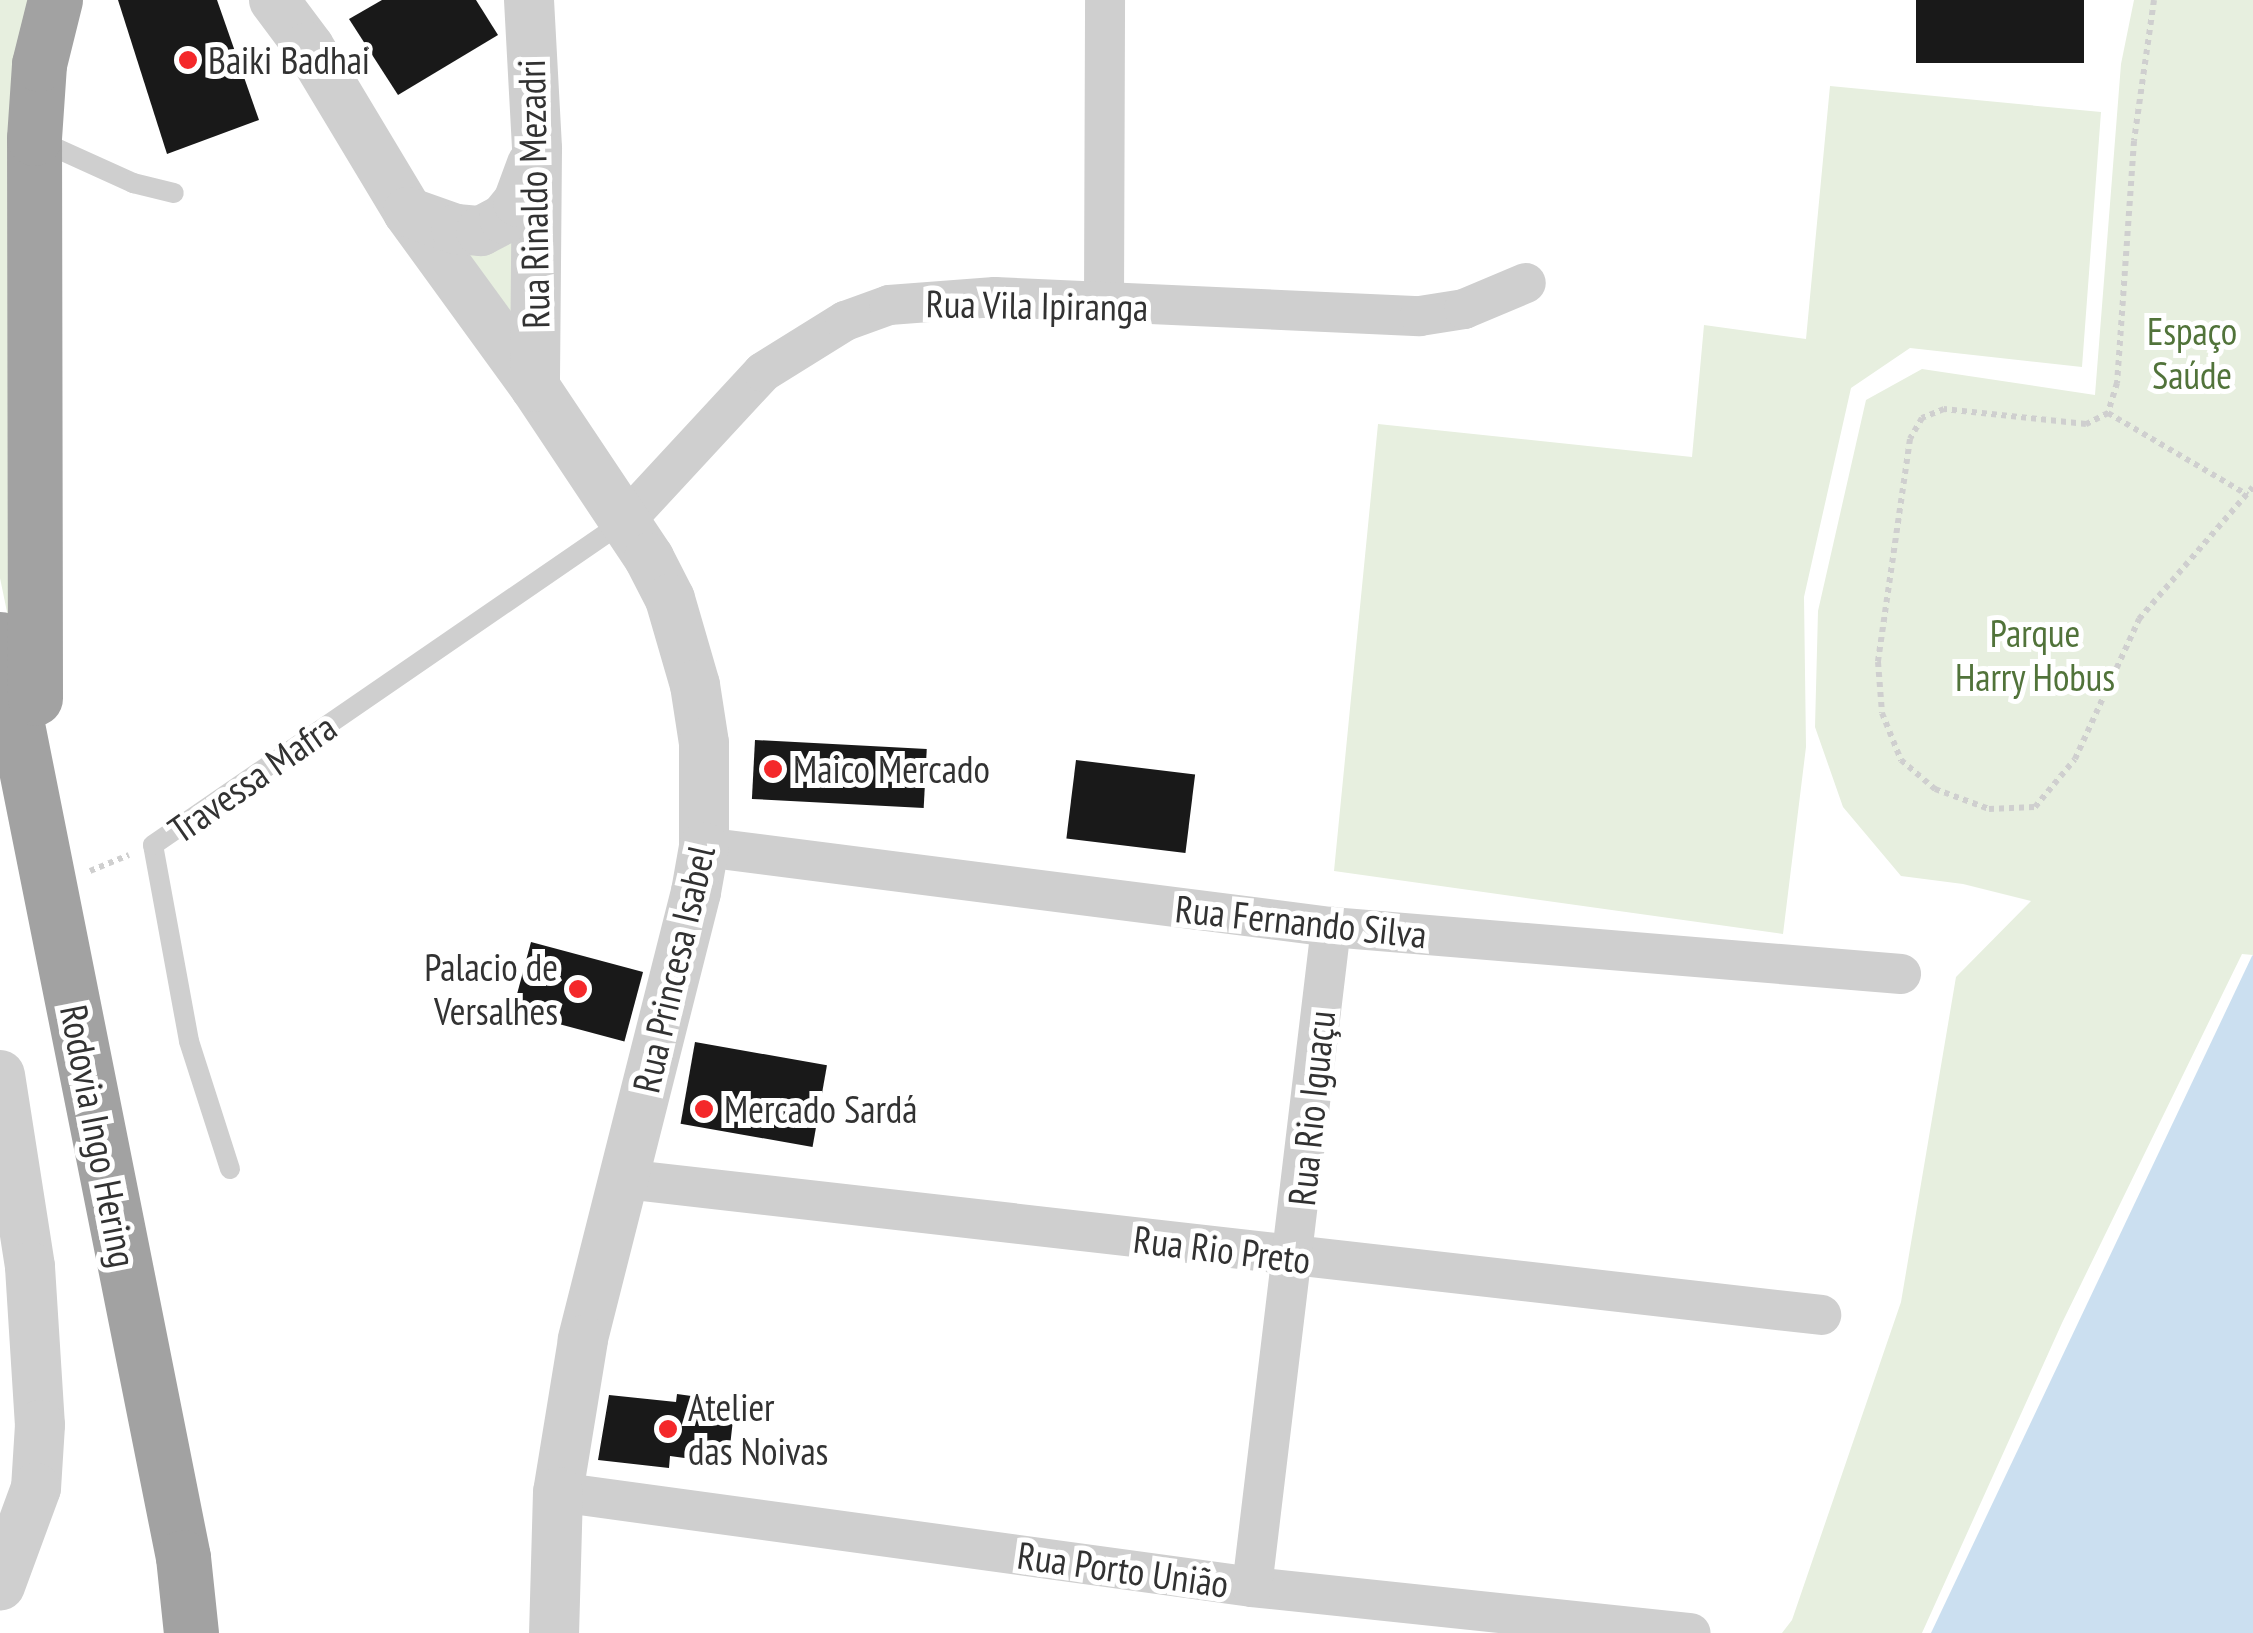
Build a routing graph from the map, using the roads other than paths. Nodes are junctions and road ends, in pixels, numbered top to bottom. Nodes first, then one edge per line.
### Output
1 (54, 0) edge
2 (274, 0) edge
3 (529, 0) edge
4 (1104, 0) edge
5 (34, 138) junction
6 (537, 149) junction
7 (174, 193) dead end
8 (408, 212) junction
9 (1526, 283) dead end
10 (1104, 303) junction
11 (535, 387) junction
12 (625, 521) junction
13 (0, 639) edge
14 (35, 816) junction
15 (704, 846) junction
16 (1331, 927) junction
17 (1901, 974) dead end
18 (0, 1075) edge
19 (230, 1169) dead end
20 (624, 1180) junction
21 (1294, 1258) junction
22 (1821, 1315) dead end
23 (558, 1492) junction
24 (0, 1586) edge
25 (1252, 1586) junction
26 (1534, 1624) edge
27 (191, 1633) edge
28 (554, 1633) edge
29 (1690, 1633) edge

1 - 5 highway
2 - 8 street, Rua Princesa Isabel
3 - 6 street, Rua Rinaldo Mezadri
4 - 10 street
5 - 7 lane
5 - 14 highway
6 - 8 street
6 - 11 street, Rua Rinaldo Mezadri
8 - 11 street, Rua Princesa Isabel
9 - 10 street, Rua Vila Ipiranga
10 - 12 street, Rua Vila Ipiranga
11 - 12 street, Rua Princesa Isabel
12 - 15 street, Rua Princesa Isabel
12 - 19 lane, Travessa Mafra
13 - 14 highway, Rodovia Ingo Hering
14 - 27 highway, Rodovia Ingo Hering
15 - 16 street, Rua Fernando Silva
15 - 20 street, Rua Princesa Isabel
16 - 17 street, Rua Fernando Silva
16 - 21 street, Rua Rio Iguaçu
18 - 24 street
20 - 21 street, Rua Rio Preto
20 - 23 street, Rua Princesa Isabel
21 - 22 street, Rua Rio Preto
21 - 25 street, Rua Rio Iguaçu
23 - 25 street, Rua Porto União
23 - 28 street, Rua Princesa Isabel
25 - 26 street, Rua Porto União
26 - 29 street, Rua Porto União

